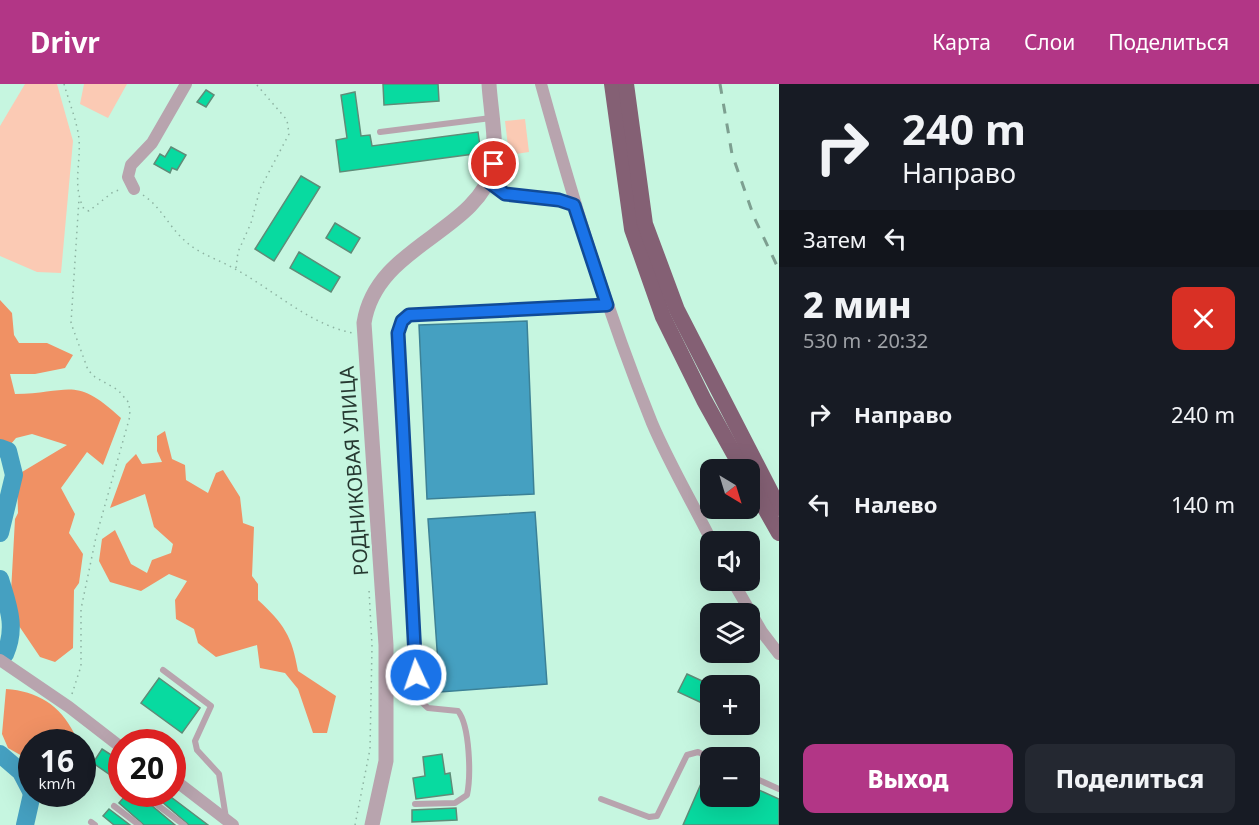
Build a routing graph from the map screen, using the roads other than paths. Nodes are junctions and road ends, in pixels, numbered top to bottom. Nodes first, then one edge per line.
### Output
1 (186, 84) edge
2 (489, 84) edge
3 (541, 84) edge
4 (612, 84) edge
5 (626, 84) edge
6 (491, 118) junction
7 (380, 132) dead end
8 (489, 182) junction
9 (134, 189) road end
10 (574, 205) junction
11 (607, 305) junction
12 (737, 459) edge
13 (760, 500) edge
14 (779, 508) edge
15 (706, 531) edge
16 (779, 533) edge
17 (738, 591) edge
18 (779, 654) edge
19 (0, 660) edge
20 (163, 670) dead end
21 (108, 737) edge
22 (700, 753) edge
23 (760, 780) edge
24 (186, 789) edge
25 (779, 789) edge
26 (602, 799) dead end
27 (415, 804) dead end
28 (115, 807) edge
29 (160, 807) edge
30 (230, 822) edge
31 (139, 825) edge
32 (184, 825) edge
33 (372, 825) edge

1 - 9 street
2 - 6 street, РОДНИКОВАЯ УЛИЦА
3 - 10 street
4 - 12 highway
5 - 14 highway
6 - 7 lane
6 - 8 street, РОДНИКОВАЯ УЛИЦА
8 - 10 street
8 - 33 street, РОДНИКОВАЯ УЛИЦА
10 - 11 street
11 - 15 street
11 - 27 lane
13 - 16 highway
17 - 18 street
19 - 21 street
20 - 30 lane
22 - 26 lane
23 - 25 lane
24 - 30 street
28 - 31 lane
29 - 32 lane

